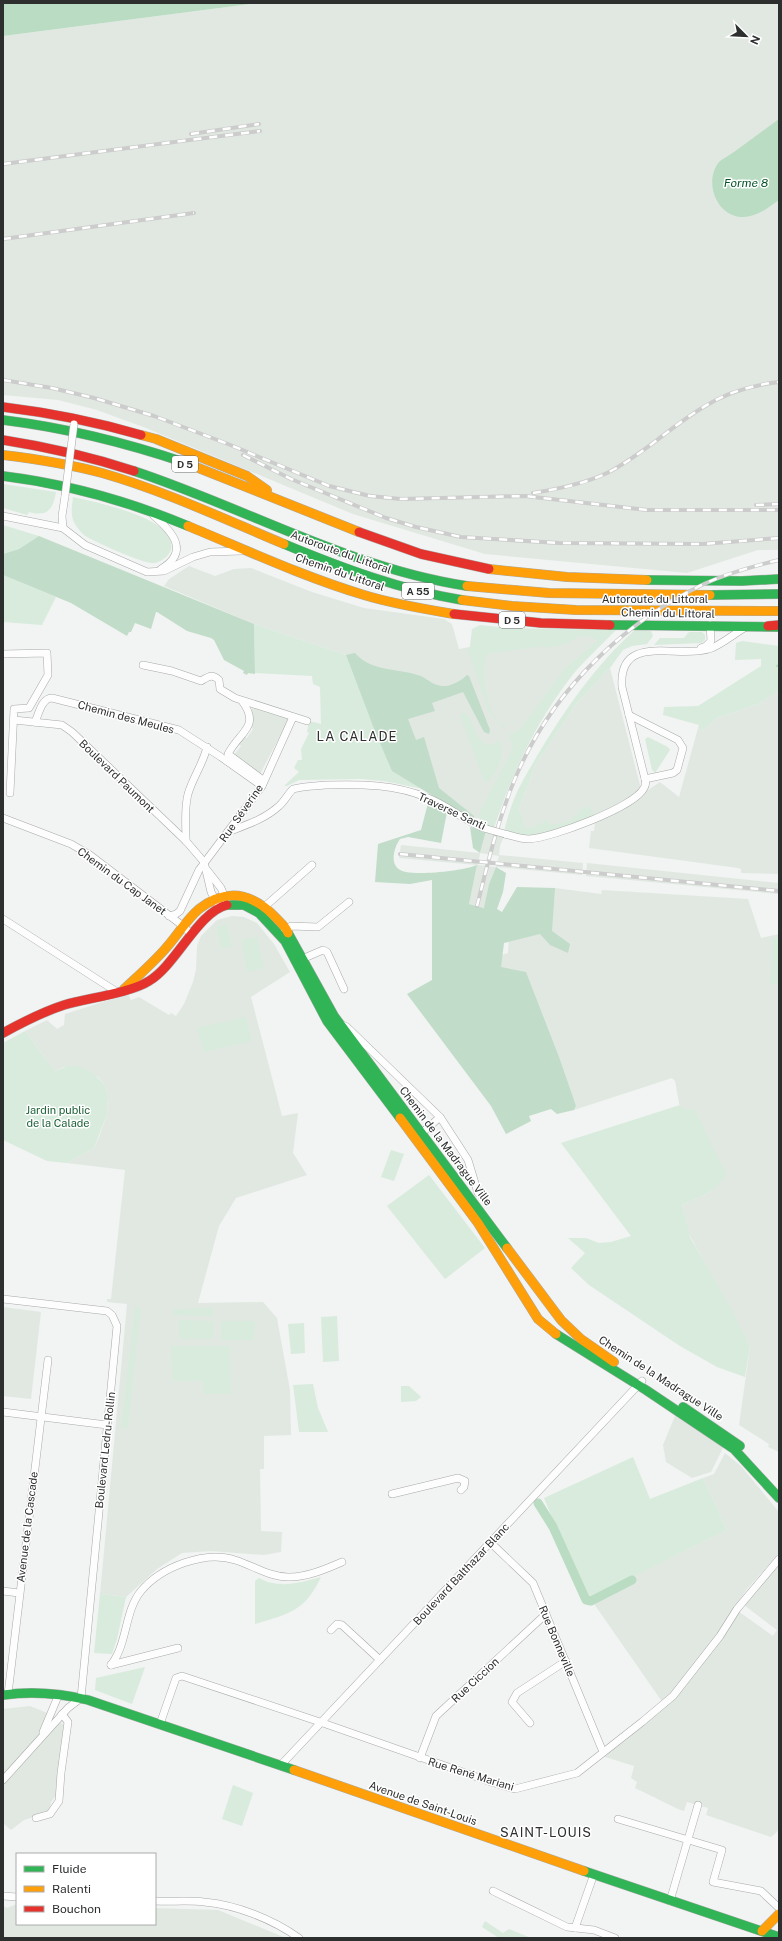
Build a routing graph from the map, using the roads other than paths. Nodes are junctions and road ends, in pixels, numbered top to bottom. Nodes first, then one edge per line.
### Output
1 (3, 408) edge
2 (3, 420) edge
3 (74, 421) junction
4 (3, 440) edge
5 (3, 454) edge
6 (3, 476) edge
7 (285, 502) junction
8 (148, 511) junction
9 (3, 516) edge
10 (63, 528) junction
11 (255, 554) junction
12 (155, 572) junction
13 (779, 579) edge
14 (779, 594) edge
15 (779, 610) edge
16 (710, 625) junction
17 (748, 626) junction
18 (779, 626) edge
19 (693, 651) junction
20 (3, 654) edge
21 (143, 665) dead end
22 (242, 700) junction
23 (629, 715) junction
24 (293, 717) junction
25 (14, 720) junction
26 (307, 721) dead end
27 (35, 722) junction
28 (207, 747) junction
29 (645, 779) junction
30 (262, 783) junction
31 (10, 793) dead end
32 (3, 818) edge
33 (228, 832) junction
34 (186, 841) junction
35 (204, 862) junction
36 (312, 865) dead end
37 (207, 870) junction
38 (225, 896) junction
39 (214, 899) junction
40 (349, 902) dead end
41 (223, 906) junction
42 (262, 909) junction
43 (169, 916) junction
44 (3, 919) edge
45 (182, 926) junction
46 (284, 932) junction
47 (191, 934) junction
48 (302, 959) junction
49 (344, 988) dead end
50 (120, 990) junction
51 (339, 1023) junction
52 (334, 1031) junction
53 (3, 1033) edge
54 (361, 1052) junction
55 (389, 1068) junction
56 (377, 1074) junction
57 (389, 1103) junction
58 (396, 1112) junction
59 (440, 1117) junction
60 (422, 1133) junction
61 (478, 1193) dead end
62 (3, 1299) edge
63 (545, 1299) junction
64 (531, 1308) junction
65 (48, 1360) dead end
66 (640, 1383) junction
67 (3, 1412) edge
68 (41, 1416) junction
69 (107, 1425) junction
70 (779, 1487) edge
71 (461, 1490) dead end
72 (392, 1494) dead end
73 (779, 1498) edge
74 (491, 1543) junction
75 (779, 1559) edge
76 (342, 1562) dead end
77 (3, 1591) edge
78 (19, 1593) junction
79 (546, 1614) junction
80 (331, 1630) dead end
81 (178, 1648) dead end
82 (380, 1660) junction
83 (566, 1661) junction
84 (6, 1694) edge
85 (59, 1694) junction
86 (81, 1698) junction
87 (62, 1714) junction
88 (320, 1722) junction
89 (530, 1723) dead end
90 (160, 1724) junction
91 (40, 1740) junction
92 (603, 1752) junction
93 (420, 1758) junction
94 (280, 1766) junction
95 (3, 1780) edge
96 (698, 1805) dead end
97 (36, 1818) dead end
98 (618, 1819) dead end
99 (688, 1840) junction
100 (594, 1874) junction
101 (493, 1892) dead end
102 (3, 1896) edge
103 (16, 1897) edge
104 (156, 1901) edge
105 (670, 1901) junction
106 (779, 1908) edge
107 (779, 1914) edge
108 (575, 1928) junction
109 (761, 1935) edge
110 (779, 1937) edge
111 (299, 1938) edge
112 (615, 1938) edge

1 - 3 main road
2 - 7 main road, D 5
3 - 7 main road
3 - 10 street, bridge
4 - 14 main road, Autoroute du Littoral / A 55
5 - 15 main road, Autoroute du Littoral / A 55
6 - 8 main road, Chemin du Littoral / D 5
7 - 13 main road
8 - 11 main road, Chemin du Littoral / D 5
8 - 12 street
9 - 10 street
10 - 12 street
11 - 12 street
11 - 16 main road, Chemin du Littoral / D 5
16 - 17 main road, Chemin du Littoral / D 5
16 - 19 street
17 - 18 main road, Chemin du Littoral / D 5
17 - 19 street
19 - 23 street
20 - 25 street
21 - 22 street
22 - 24 street
22 - 30 street
23 - 29 street
23 - 29 street
24 - 26 street
24 - 30 street, Rue Séverine
25 - 27 street, Boulevard Paumont
25 - 31 street
27 - 28 street, Chemin des Meules
27 - 34 street, Boulevard Paumont
28 - 30 street, Chemin des Meules
28 - 34 street
29 - 33 street, Traverse Santi, bridge
30 - 33 street, Rue Séverine
32 - 43 street, Chemin du Cap Janet
33 - 35 street, Rue Séverine
34 - 35 street, Boulevard Paumont
35 - 37 street
35 - 43 street
36 - 42 street
37 - 38 street
37 - 39 street
38 - 39 main road, Chemin de la Madrague Ville
38 - 41 street
38 - 42 main road, Chemin de la Madrague Ville
39 - 41 street
39 - 45 main road, Chemin de la Madrague Ville
40 - 46 street
41 - 42 main road, Chemin de la Madrague Ville
41 - 47 main road, Chemin de la Madrague Ville
42 - 46 main road, Chemin de la Madrague Ville
43 - 45 street, Chemin du Cap Janet
44 - 50 street
45 - 47 street, Chemin du Cap Janet
45 - 50 main road, Chemin de la Madrague Ville
46 - 48 main road, Chemin de la Madrague Ville
46 - 52 main road, Chemin de la Madrague Ville
47 - 50 main road, Chemin de la Madrague Ville
48 - 49 street
48 - 51 main road, Chemin de la Madrague Ville
50 - 53 main road, Chemin de la Madrague Ville
51 - 54 main road, Chemin de la Madrague Ville
51 - 55 street
52 - 54 street
52 - 57 main road, Chemin de la Madrague Ville
54 - 56 main road, Chemin de la Madrague Ville
55 - 56 street
55 - 59 street
56 - 57 street
56 - 60 main road, Chemin de la Madrague Ville
57 - 58 main road, Chemin de la Madrague Ville
58 - 60 street
58 - 64 main road, Chemin de la Madrague Ville
59 - 60 street
59 - 61 street
60 - 63 main road, Chemin de la Madrague Ville
62 - 69 street, Boulevard Ledru-Rollin
63 - 64 main road
63 - 64 main road
63 - 66 main road, Chemin de la Madrague Ville
64 - 66 main road, Chemin de la Madrague Ville
65 - 68 street, Avenue de la Cascade
66 - 70 main road, Chemin de la Madrague Ville
66 - 73 main road, Chemin de la Madrague Ville
66 - 74 street, Boulevard Balthazar Blanc
67 - 68 street
68 - 69 street
68 - 78 street, Avenue de la Cascade
69 - 86 street, Boulevard Ledru-Rollin
71 - 72 street
74 - 79 street, Rue Bonneville
74 - 82 street, Boulevard Balthazar Blanc
75 - 92 street, Rue René Mariani
76 - 81 street
77 - 78 street
78 - 84 street, Avenue de la Cascade
79 - 83 street, Rue Bonneville
79 - 93 street, Rue Ciccion
80 - 82 street
82 - 88 street, Boulevard Balthazar Blanc
83 - 89 street
83 - 92 street, Rue Bonneville
84 - 85 main road, Avenue de Saint-Louis
85 - 86 main road, Avenue de Saint-Louis
85 - 91 street
86 - 87 street
86 - 90 main road, Avenue de Saint-Louis
87 - 91 street
87 - 97 street
88 - 90 street, Rue René Mariani
88 - 93 street, Rue René Mariani
88 - 94 street, Boulevard Balthazar Blanc
90 - 94 main road, Avenue de Saint-Louis
91 - 95 street
92 - 93 street, Rue René Mariani
94 - 100 main road, Avenue de Saint-Louis
96 - 99 street
98 - 99 street
99 - 105 street
99 - 106 street
100 - 105 main road, Avenue de Saint-Louis
100 - 108 street
101 - 108 street
102 - 103 street
104 - 111 street
105 - 109 main road, Avenue de Saint-Louis
107 - 109 main road
108 - 112 street
109 - 110 main road, Avenue de Saint-Louis

